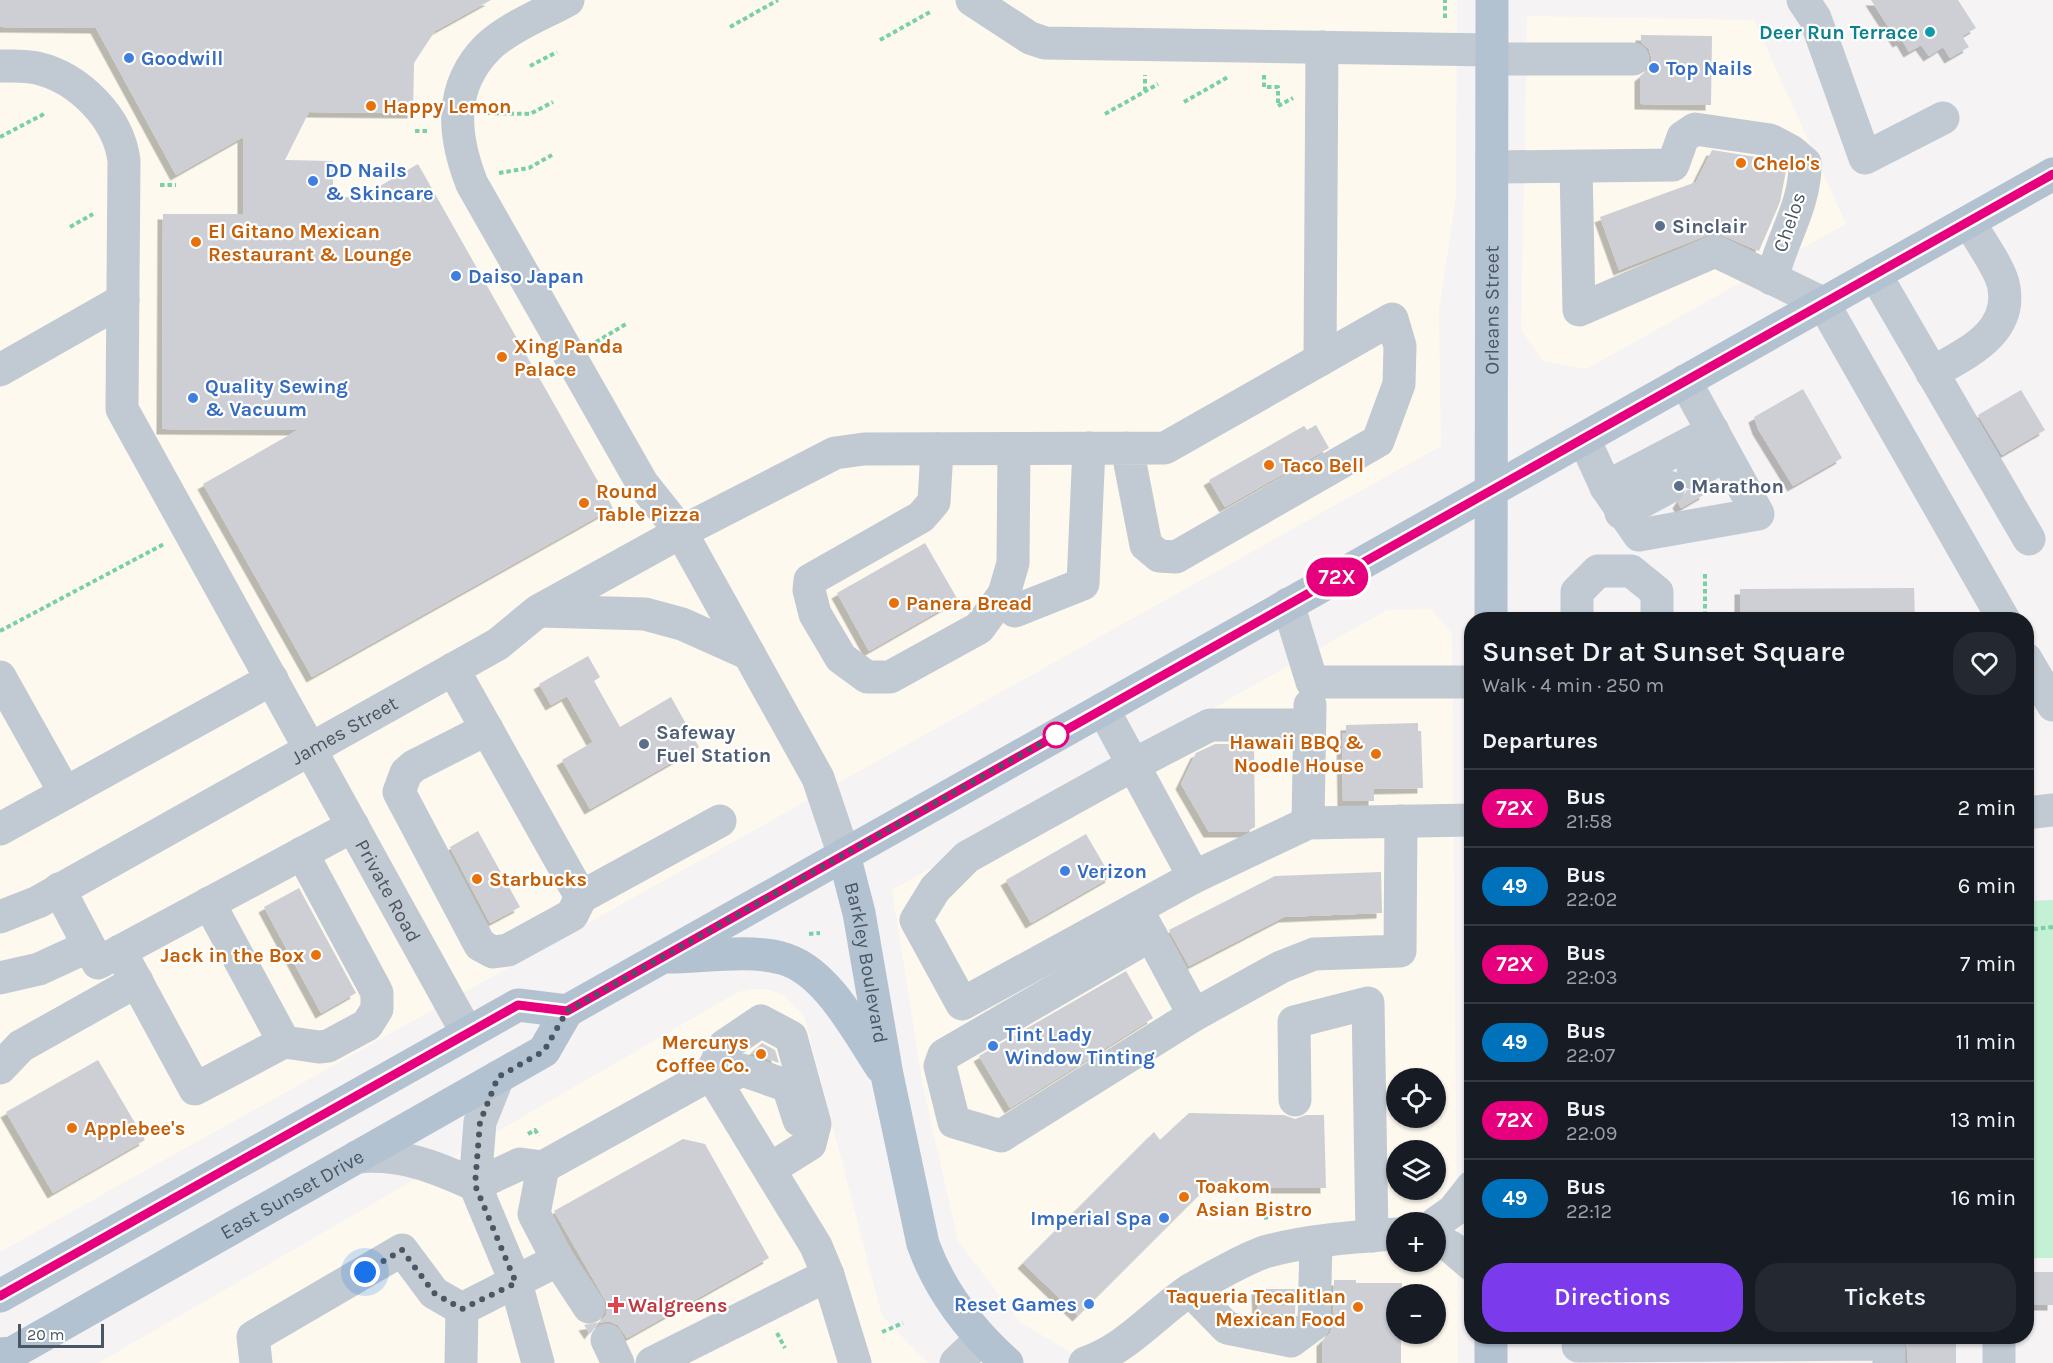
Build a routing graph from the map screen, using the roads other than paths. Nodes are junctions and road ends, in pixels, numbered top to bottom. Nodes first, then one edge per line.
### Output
1 (568, 0) edge
2 (972, 0) edge
3 (1492, 0) edge
4 (1803, 0) edge
5 (1322, 47) junction
6 (1492, 54) junction
7 (1633, 59) dead end
8 (0, 66) edge
9 (1943, 118) dead end
10 (1492, 167) junction
11 (1576, 167) junction
12 (2053, 174) edge
13 (1969, 222) junction
14 (1875, 274) junction
15 (1772, 279) junction
16 (123, 300) junction
17 (1823, 303) junction
18 (1320, 360) junction
19 (0, 370) edge
20 (1932, 373) junction
21 (1685, 381) junction
22 (1584, 439) junction
23 (1719, 443) junction
24 (1089, 448) junction
25 (1127, 448) junction
26 (937, 449) junction
27 (1014, 449) junction
28 (1491, 488) junction
29 (1614, 500) junction
30 (681, 532) junction
31 (2029, 539) dead end
32 (1005, 594) junction
33 (1288, 604) junction
34 (538, 611) junction
35 (1491, 612) edge
36 (1577, 612) edge
37 (1657, 612) edge
38 (1999, 612) edge
39 (749, 654) junction
40 (453, 669) junction
41 (2034, 673) edge
42 (0, 677) edge
43 (272, 679) junction
44 (1312, 682) junction
45 (1464, 682) edge
46 (2053, 705) edge
47 (1103, 709) junction
48 (1307, 725) junction
49 (487, 729) junction
50 (310, 749) junction
51 (1133, 765) junction
52 (65, 793) junction
53 (2053, 810) edge
54 (2034, 812) edge
55 (1464, 820) edge
56 (720, 821) dead end
57 (1401, 821) junction
58 (1308, 823) junction
59 (353, 826) junction
60 (0, 829) edge
61 (302, 853) junction
62 (844, 855) junction
63 (1194, 877) junction
64 (59, 889) junction
65 (581, 897) junction
66 (209, 903) junction
67 (0, 917) edge
68 (1144, 922) junction
69 (105, 948) junction
70 (662, 957) junction
71 (0, 978) edge
72 (137, 981) junction
73 (567, 1011) junction
74 (1194, 1014) junction
75 (467, 1033) junction
76 (284, 1042) junction
77 (0, 1068) edge
78 (887, 1075) junction
79 (498, 1077) junction
80 (714, 1078) junction
81 (1295, 1100) dead end
82 (357, 1157) junction
83 (766, 1162) junction
84 (543, 1167) junction
85 (475, 1185) junction
86 (1464, 1197) edge
87 (1446, 1216) edge
88 (1384, 1235) edge
89 (1316, 1243) junction
90 (1446, 1244) edge
91 (1464, 1259) edge
92 (558, 1260) junction
93 (828, 1275) junction
94 (516, 1283) junction
95 (1190, 1290) junction
96 (0, 1296) edge
97 (590, 1307) dead end
98 (462, 1309) junction
99 (981, 1340) junction
100 (1491, 1344) edge
101 (1999, 1344) edge
102 (1578, 1346) dead end
103 (255, 1350) edge
104 (1128, 1353) edge
105 (0, 1354) edge
106 (461, 1363) edge
107 (538, 1363) edge
108 (652, 1363) edge
109 (855, 1363) edge
110 (956, 1363) edge
111 (1007, 1363) edge
112 (1085, 1363) edge
113 (1491, 1363) edge
114 (1889, 1363) edge
115 (2000, 1363) edge

1 - 30 street, Barkley Boulevard
2 - 5 street
3 - 6 main road, Orleans Street
4 - 9 street
5 - 6 street
5 - 18 street
6 - 7 street
6 - 10 main road, Orleans Street
8 - 16 street, Private Road
10 - 11 street
10 - 28 main road, Orleans Street
11 - 15 street
11 - 15 street, Chelos
12 - 13 main road
13 - 14 main road
13 - 20 street
14 - 17 main road
14 - 20 street
15 - 17 street
16 - 19 street
16 - 43 street, Private Road
17 - 21 main road
17 - 38 street
18 - 25 street, James Street
18 - 25 street, James Street
20 - 31 street
21 - 22 main road
21 - 23 street
22 - 28 main road
22 - 29 street
23 - 29 street
23 - 29 street
23 - 29 street
24 - 25 street, James Street
24 - 27 street, James Street
24 - 32 street
26 - 27 street, James Street
26 - 30 street, James Street
26 - 32 street
27 - 32 street
28 - 33 main road
28 - 35 main road, Orleans Street
30 - 34 street, James Street
30 - 39 street, Barkley Boulevard
33 - 44 street
33 - 47 main road
34 - 39 street
34 - 40 street, James Street
36 - 37 street
39 - 62 street, Barkley Boulevard
40 - 49 street
40 - 50 street, James Street
41 - 46 street
42 - 52 street
43 - 50 street, Private Road
43 - 52 street
44 - 45 street
44 - 48 street
47 - 51 street
47 - 62 main road
48 - 51 street
48 - 58 street
49 - 65 street
49 - 65 street
50 - 59 street, Private Road
50 - 64 street, James Street
51 - 63 street
51 - 68 street
52 - 60 street
53 - 54 street
55 - 57 street
56 - 65 street
57 - 58 street
57 - 74 street
58 - 63 street
59 - 61 street
59 - 75 street, Private Road
61 - 66 street
61 - 76 street
62 - 70 main road
62 - 78 main road, Barkley Boulevard
63 - 68 street
64 - 67 street, James Street
64 - 69 street
66 - 69 street
66 - 76 street
68 - 74 street
68 - 74 street
69 - 71 street
69 - 72 street
70 - 73 main road
70 - 78 main road
72 - 76 street
72 - 77 street
73 - 75 main road
73 - 79 main road, East Sunset Drive
75 - 96 main road
78 - 99 main road, Barkley Boulevard
79 - 82 main road, East Sunset Drive
79 - 85 street
80 - 83 street
80 - 83 street
80 - 83 street
80 - 84 street
81 - 88 street
82 - 85 street
82 - 105 main road, East Sunset Drive
83 - 93 street
84 - 85 street
84 - 92 street
85 - 94 street
86 - 87 street
88 - 89 street
89 - 95 street
89 - 95 street
90 - 91 street
92 - 94 street
92 - 97 street
93 - 108 street
93 - 109 street
94 - 98 street
94 - 107 street
95 - 104 street
98 - 103 street
98 - 106 street
99 - 110 street
99 - 111 main road, Barkley Boulevard
100 - 113 main road
101 - 115 street
102 - 114 street
104 - 112 street

